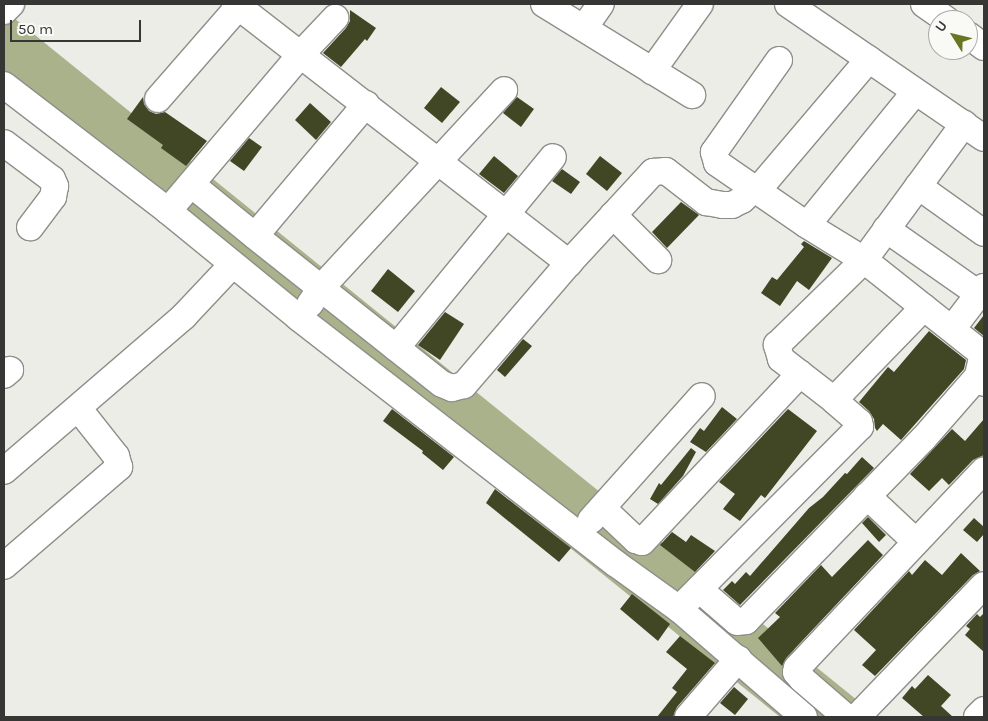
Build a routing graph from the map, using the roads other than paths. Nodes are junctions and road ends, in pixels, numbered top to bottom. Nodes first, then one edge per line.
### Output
1 (11, 4) edge
2 (544, 4) edge
3 (601, 4) edge
4 (700, 4) edge
5 (788, 4) edge
6 (239, 5) edge
7 (4, 11) edge
8 (335, 18) dead end
9 (584, 28) junction
10 (301, 54) junction
11 (869, 59) junction
12 (779, 60) dead end
13 (652, 72) junction
14 (4, 85) edge
15 (504, 90) dead end
16 (915, 92) junction
17 (692, 95) dead end
18 (158, 98) dead end
19 (366, 104) junction
20 (974, 131) edge
21 (4, 143) edge
22 (552, 157) dead end
23 (439, 162) junction
24 (918, 186) junction
25 (755, 190) junction
26 (179, 197) junction
27 (507, 215) junction
28 (613, 215) junction
29 (807, 226) junction
30 (30, 227) dead end
31 (886, 229) junction
32 (984, 233) edge
33 (255, 236) junction
34 (658, 260) dead end
35 (864, 260) junction
36 (569, 263) junction
37 (233, 264) junction
38 (982, 291) edge
39 (312, 301) junction
40 (924, 307) junction
41 (952, 329) junction
42 (396, 348) junction
43 (800, 374) junction
44 (981, 379) edge
45 (702, 396) dead end
46 (834, 400) junction
47 (78, 408) junction
48 (984, 470) edge
49 (4, 471) edge
50 (867, 496) junction
51 (591, 521) junction
52 (916, 542) junction
53 (4, 566) edge
54 (980, 597) edge
55 (689, 599) junction
56 (738, 659) junction
57 (984, 710) edge
58 (688, 717) edge
59 (804, 717) edge
60 (846, 717) edge
61 (857, 717) edge
62 (977, 717) edge

1 - 7 street
2 - 9 street
3 - 9 street
4 - 13 street
5 - 11 street
6 - 10 street
6 - 18 street
8 - 10 street
9 - 13 street
10 - 19 street
10 - 26 street
11 - 16 street
11 - 25 street
12 - 25 street
13 - 17 street
14 - 26 street
15 - 23 street
16 - 20 street
16 - 29 street
19 - 23 street
19 - 33 street
20 - 24 street
21 - 30 street
22 - 27 street
23 - 27 street
23 - 39 street
24 - 31 street
24 - 32 street
25 - 28 street
25 - 29 street
26 - 33 street
26 - 37 street
27 - 36 street
27 - 42 street
28 - 34 street
28 - 36 street
29 - 35 street
31 - 35 street
31 - 38 street
33 - 39 street
35 - 40 street
35 - 43 street
36 - 42 street
37 - 39 street
37 - 47 street
38 - 41 street
39 - 42 street
39 - 51 street
40 - 41 street
40 - 46 street
41 - 44 street
43 - 46 street
43 - 51 street
44 - 50 street
45 - 51 street
46 - 55 street
47 - 49 street
47 - 53 street
48 - 52 street
50 - 52 street
50 - 55 street
51 - 55 street
52 - 60 street
54 - 61 street
55 - 56 street
56 - 58 street
56 - 59 street
57 - 62 street

